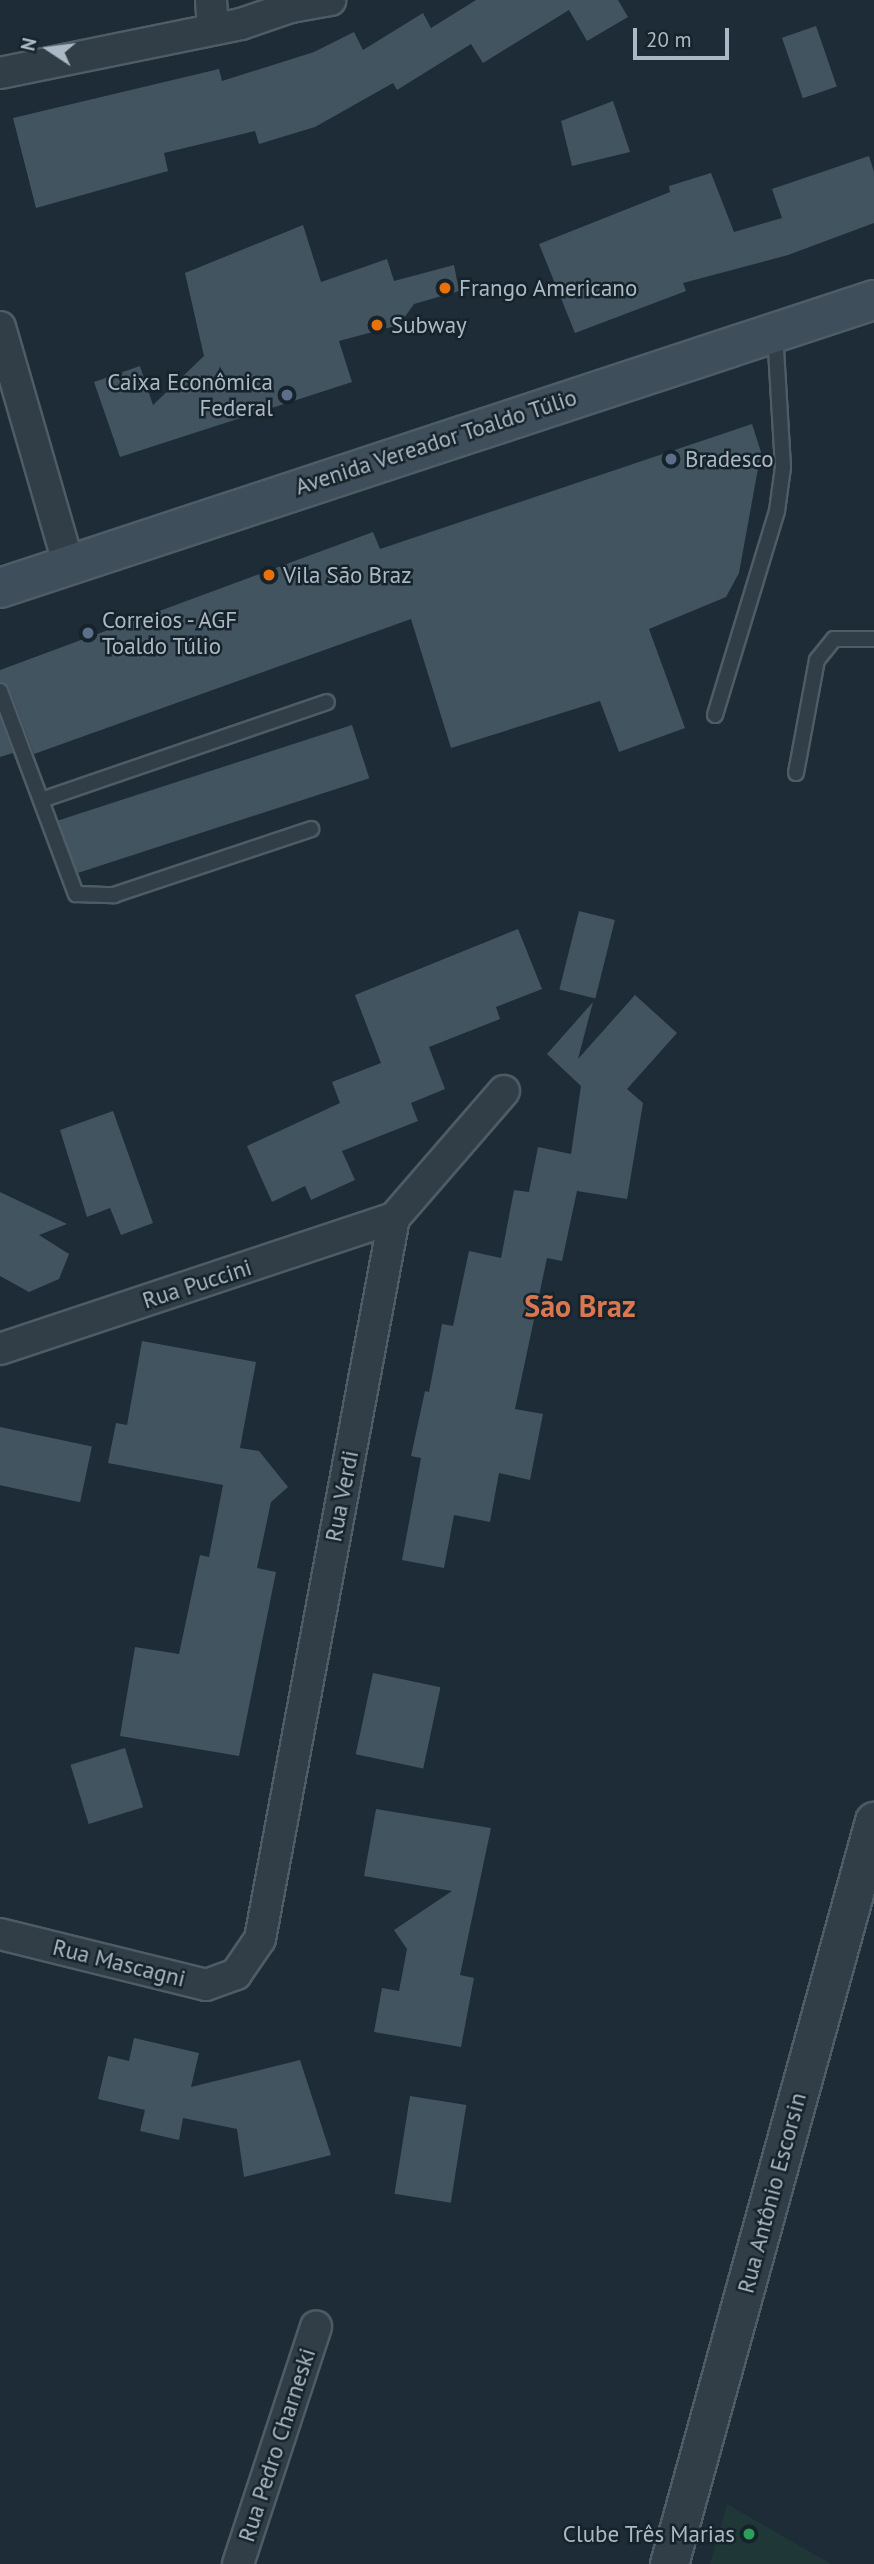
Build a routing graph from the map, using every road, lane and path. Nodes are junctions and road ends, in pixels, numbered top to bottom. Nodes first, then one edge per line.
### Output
1 (330, 0) edge
2 (290, 3) edge
3 (212, 14) edge
4 (0, 73) edge
5 (874, 300) edge
6 (0, 327) edge
7 (775, 332) junction
8 (68, 563) junction
9 (0, 588) edge
10 (874, 639) edge
11 (0, 691) edge
12 (327, 702) dead end
13 (715, 715) dead end
14 (796, 773) dead end
15 (41, 800) junction
16 (311, 829) dead end
17 (504, 1091) dead end
18 (394, 1218) junction
19 (0, 1349) edge
20 (874, 1821) edge
21 (866, 1880) edge
22 (0, 1934) edge
23 (260, 1939) joint
24 (316, 2327) dead end
25 (238, 2564) edge
26 (669, 2564) edge

1 - 2 street
2 - 3 street
3 - 4 street
5 - 7 main road, Avenida Vereador Toaldo Túlio
6 - 8 street
7 - 8 main road, Avenida Vereador Toaldo Túlio
7 - 13 lane
8 - 9 main road, Avenida Vereador Toaldo Túlio
10 - 14 lane
11 - 15 lane
12 - 15 lane
15 - 16 lane
17 - 18 street
18 - 19 street, Rua Puccini
18 - 23 street, Rua Verdi
20 - 21 street, Rua Antônio Escorsin
21 - 26 street, Rua Antônio Escorsin
22 - 23 street, Rua Mascagni
24 - 25 street, Rua Pedro Charneski

